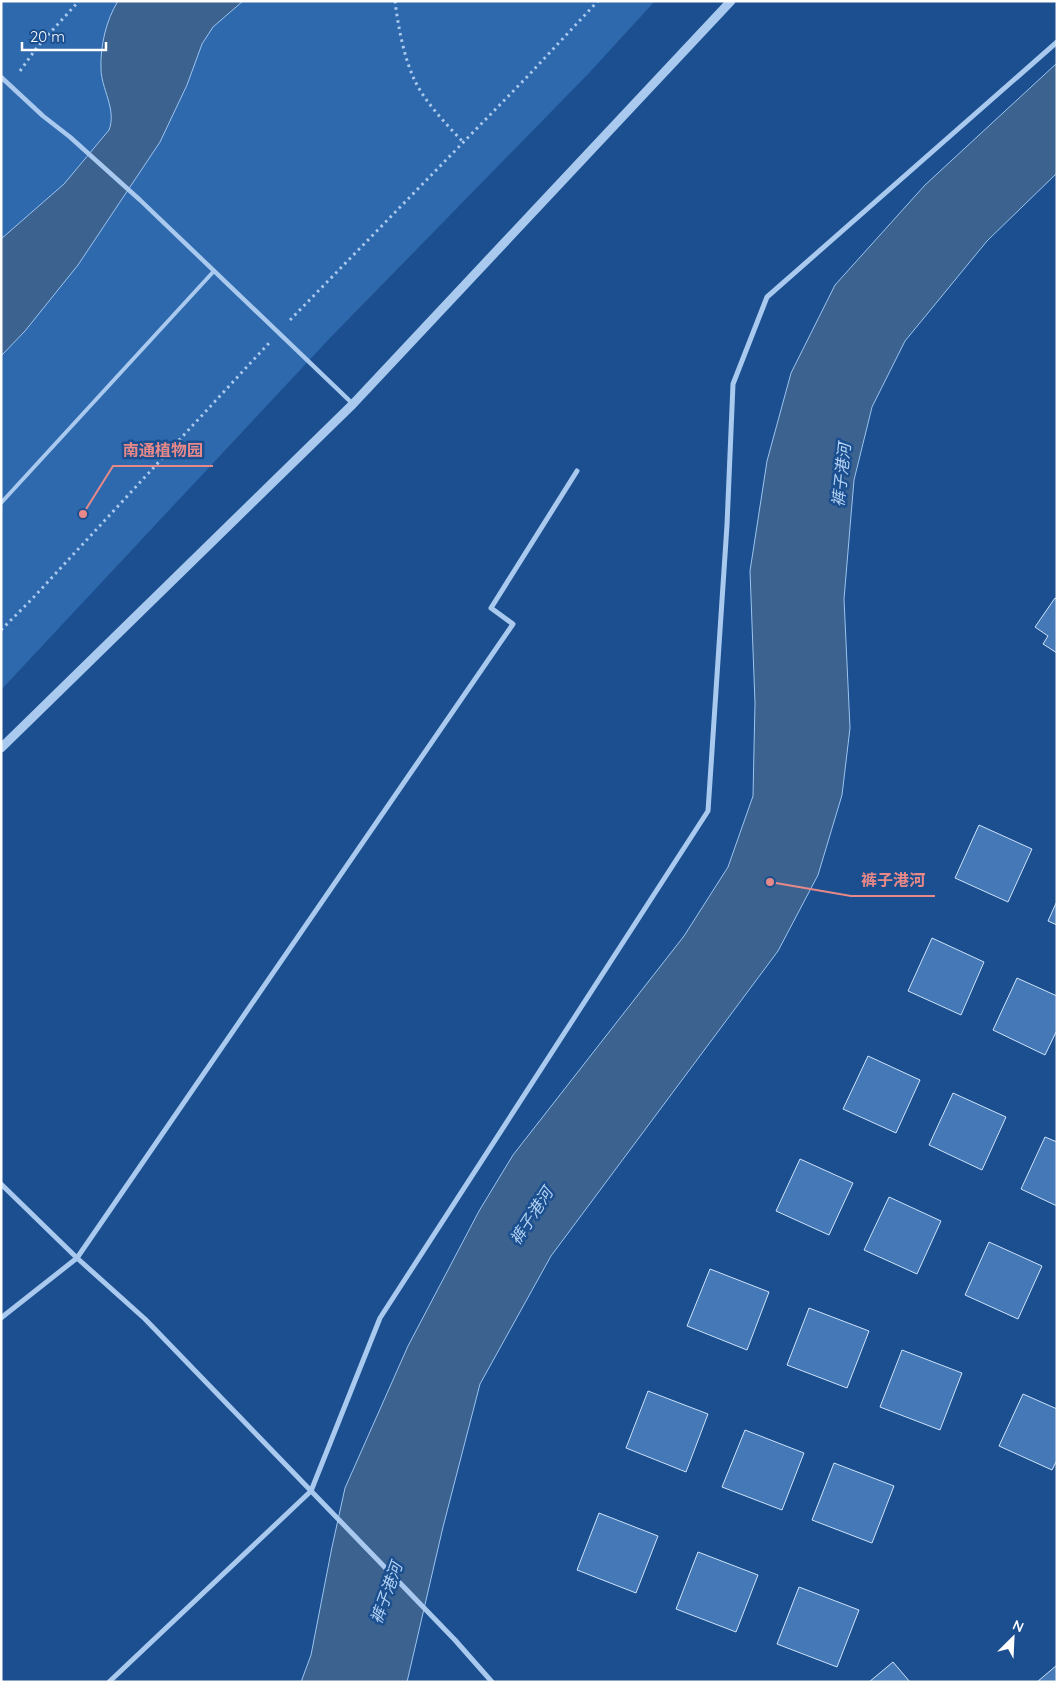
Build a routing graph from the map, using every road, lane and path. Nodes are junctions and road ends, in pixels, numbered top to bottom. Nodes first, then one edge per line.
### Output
1 (79, 1) edge
2 (395, 1) edge
3 (598, 1) edge
4 (731, 1) edge
5 (1057, 42) edge
6 (1, 77) edge
7 (11, 85) junction
8 (463, 142) junction
9 (214, 271) junction
10 (278, 333) junction
11 (353, 404) junction
12 (577, 471) dead end
13 (1, 503) edge
14 (1, 630) edge
15 (1, 748) edge
16 (1, 1184) edge
17 (77, 1258) junction
18 (1, 1318) edge
19 (311, 1491) junction
20 (109, 1682) edge
21 (492, 1682) edge

1 - 7 path
2 - 8 path
3 - 8 path
4 - 11 street
5 - 19 street
6 - 7 street
7 - 9 street
8 - 10 path
9 - 10 street
9 - 13 lane
10 - 11 street
10 - 14 path
11 - 15 street
12 - 17 street
16 - 17 street
17 - 18 street
17 - 19 street
19 - 20 street
19 - 21 street

